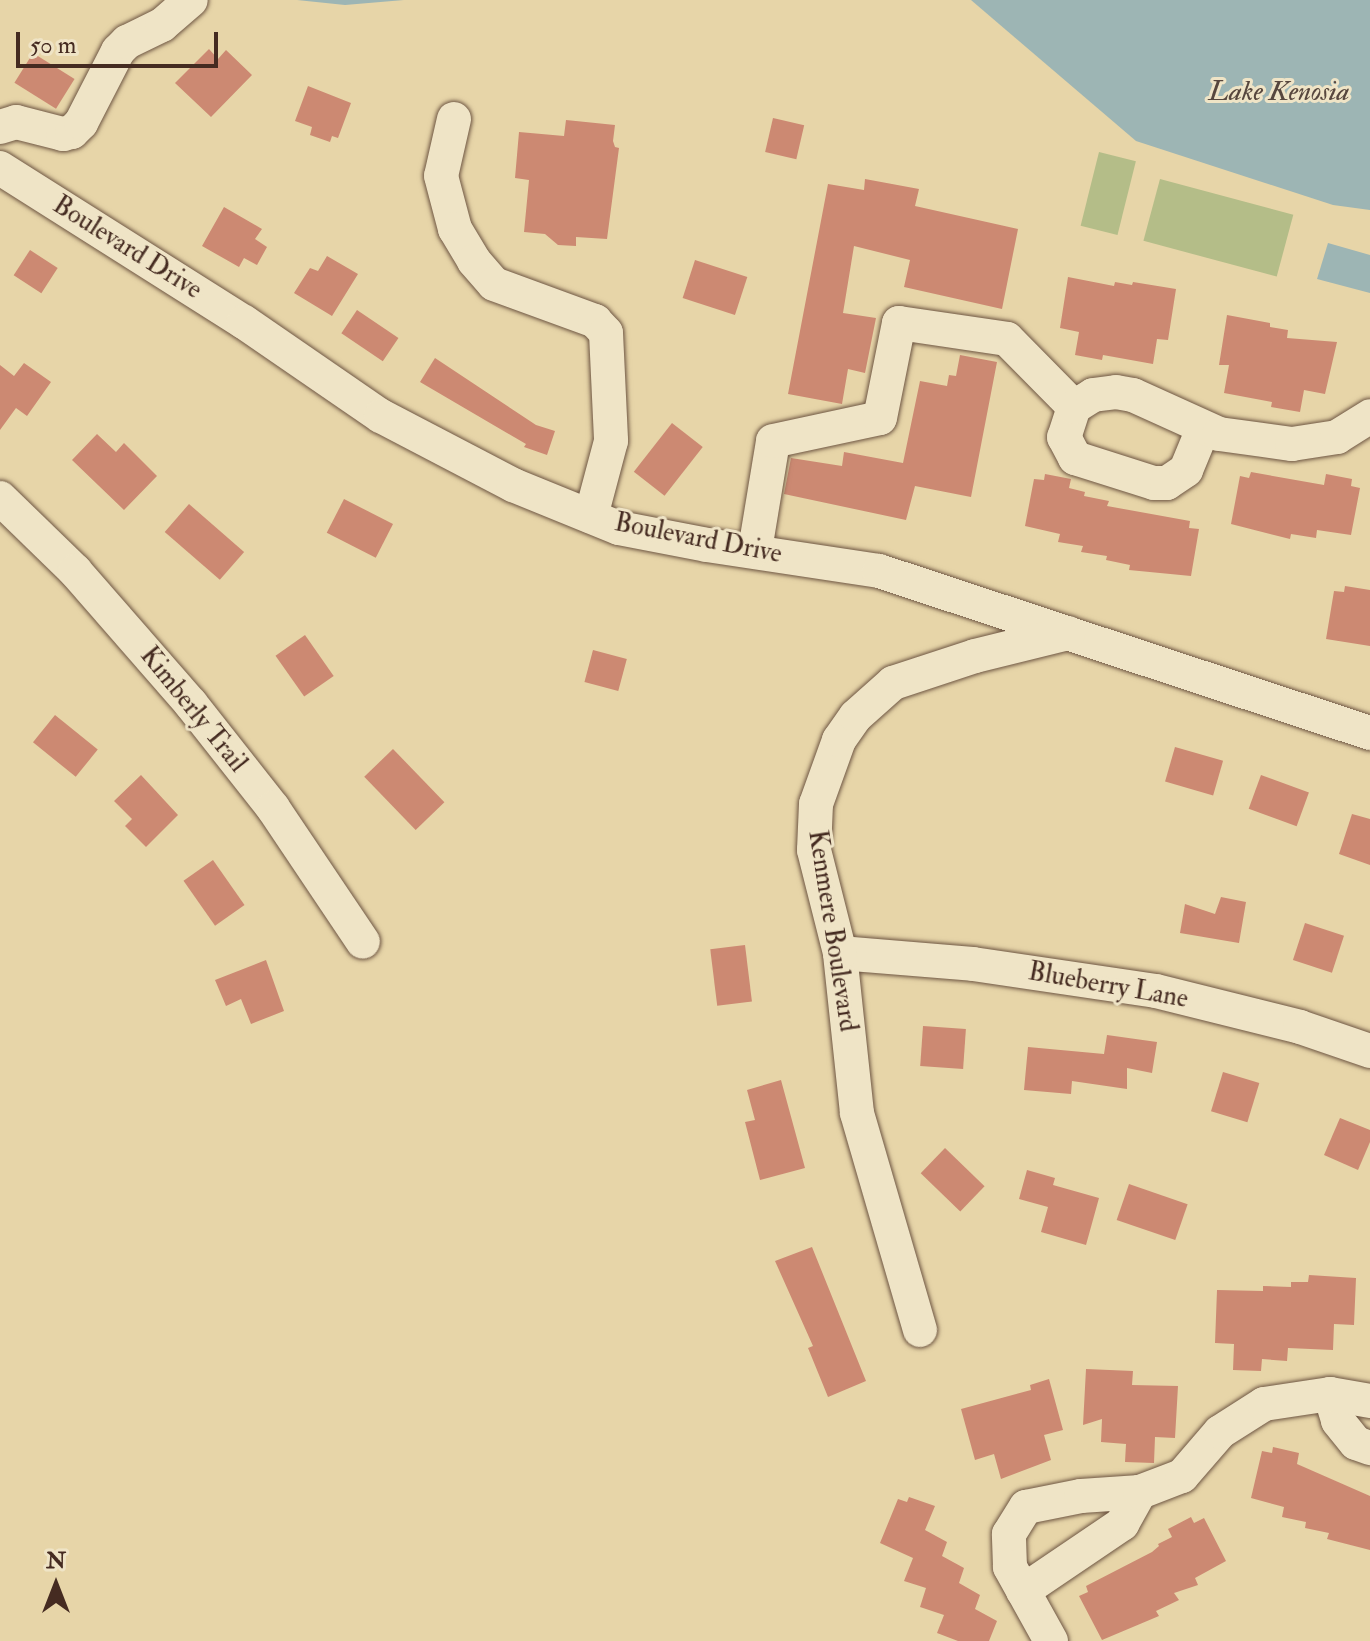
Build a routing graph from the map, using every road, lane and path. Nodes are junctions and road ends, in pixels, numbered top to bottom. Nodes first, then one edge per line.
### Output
1 (191, 0) edge
2 (454, 119) dead end
3 (0, 127) edge
4 (0, 168) edge
5 (1074, 407) junction
6 (1370, 416) edge
7 (1203, 429) junction
8 (0, 498) edge
9 (591, 516) junction
10 (755, 550) junction
11 (1068, 633) junction
12 (1370, 733) edge
13 (363, 942) dead end
14 (840, 953) junction
15 (1370, 1051) edge
16 (920, 1330) dead end
17 (1330, 1394) junction
18 (1370, 1401) edge
19 (1370, 1448) edge
20 (1140, 1492) junction
21 (1023, 1591) junction
22 (1051, 1641) edge

1 - 3 street
2 - 9 street
4 - 9 street, Boulevard Drive
5 - 7 street
5 - 7 street
5 - 10 street
6 - 7 street
8 - 13 street, Kimberly Trail
9 - 10 street, Boulevard Drive
10 - 11 street, Boulevard Drive
11 - 12 street, Boulevard Drive
11 - 14 street, Kenmere Boulevard
14 - 15 street, Blueberry Lane
14 - 16 street, Kenmere Boulevard
17 - 18 street
17 - 19 street
17 - 20 street
20 - 21 street
20 - 21 street
21 - 22 street

